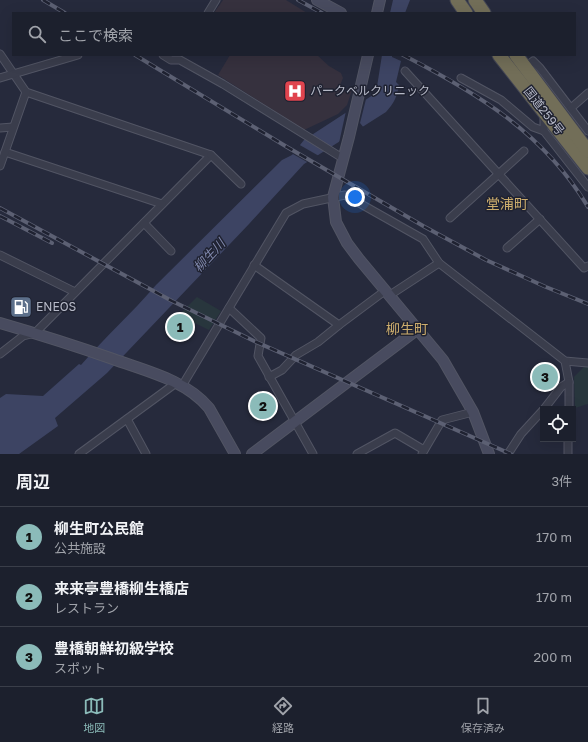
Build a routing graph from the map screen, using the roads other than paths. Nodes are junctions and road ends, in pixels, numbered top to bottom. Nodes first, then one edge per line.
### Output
1 (216, 0) edge
2 (317, 0) edge
3 (380, 0) edge
4 (457, 0) edge
5 (475, 0) edge
6 (332, 4) edge
7 (209, 12) edge
8 (340, 12) edge
9 (377, 12) edge
10 (465, 12) edge
11 (483, 12) edge
12 (0, 54) edge
13 (75, 56) edge
14 (165, 56) edge
15 (368, 56) edge
16 (501, 56) edge
17 (517, 56) edge
18 (181, 57) edge
19 (525, 67) junction
20 (405, 71) dead end
21 (12, 74) junction
22 (0, 78) edge
23 (461, 78) dead end
24 (26, 92) junction
25 (588, 93) edge
26 (571, 108) junction
27 (544, 111) junction
28 (13, 127) junction
29 (0, 128) edge
30 (544, 131) junction
31 (588, 131) edge
32 (588, 150) edge
33 (524, 151) dead end
34 (5, 152) junction
35 (211, 155) junction
36 (344, 159) junction
37 (0, 166) edge
38 (588, 168) edge
39 (499, 174) junction
40 (241, 184) dead end
41 (588, 187) edge
42 (333, 197) junction
43 (162, 204) junction
44 (450, 218) dead end
45 (540, 219) junction
46 (144, 223) junction
47 (507, 248) dead end
48 (171, 251) dead end
49 (0, 255) edge
50 (439, 263) junction
51 (254, 265) junction
52 (588, 266) edge
53 (75, 292) junction
54 (388, 293) junction
55 (229, 308) junction
56 (0, 323) edge
57 (339, 325) junction
58 (418, 329) junction
59 (35, 333) junction
60 (0, 354) edge
61 (565, 361) junction
62 (588, 363) edge
63 (270, 377) junction
64 (569, 382) junction
65 (179, 384) junction
66 (547, 406) edge
67 (569, 406) edge
68 (473, 412) junction
69 (540, 414) edge
70 (127, 419) junction
71 (296, 423) junction
72 (568, 442) edge
73 (423, 452) edge
74 (80, 454) edge
75 (146, 454) edge
76 (236, 454) edge
77 (252, 454) edge
78 (313, 454) edge
79 (357, 454) edge
80 (489, 454) edge
81 (508, 454) edge
82 (568, 454) edge

1 - 7 street
2 - 6 street
3 - 9 street
4 - 10 highway
5 - 11 highway
6 - 8 street
12 - 21 street
13 - 21 street
14 - 18 street
15 - 36 street
16 - 27 highway, 国道259号
17 - 19 highway, 国道259号
18 - 36 street
19 - 26 street
19 - 32 highway, 国道259号
20 - 39 street
21 - 22 street
21 - 24 street
23 - 30 street
24 - 28 street
24 - 35 street
25 - 26 street
26 - 31 street
27 - 30 street
27 - 38 highway, 国道259号
28 - 29 street
28 - 34 street
30 - 41 street
33 - 39 street
34 - 37 street
34 - 43 street
35 - 40 street
35 - 43 street
36 - 42 street
39 - 44 street
39 - 45 street
42 - 50 street
42 - 51 street
42 - 54 street
43 - 46 street
45 - 47 street
45 - 52 street
46 - 48 street
46 - 53 street
49 - 53 street
50 - 54 street
50 - 61 street
51 - 55 street
51 - 57 street
53 - 59 street
54 - 57 street
54 - 58 street
55 - 63 street
55 - 65 street
56 - 59 street
57 - 63 street
58 - 68 street
58 - 71 street
59 - 60 street
59 - 65 street
61 - 62 street
61 - 64 street
63 - 71 street
64 - 66 street
64 - 67 street
65 - 70 street
65 - 76 street
68 - 73 street
68 - 80 street
69 - 81 street
70 - 74 street
70 - 75 street
71 - 77 street
71 - 78 street
72 - 82 street
73 - 79 street

